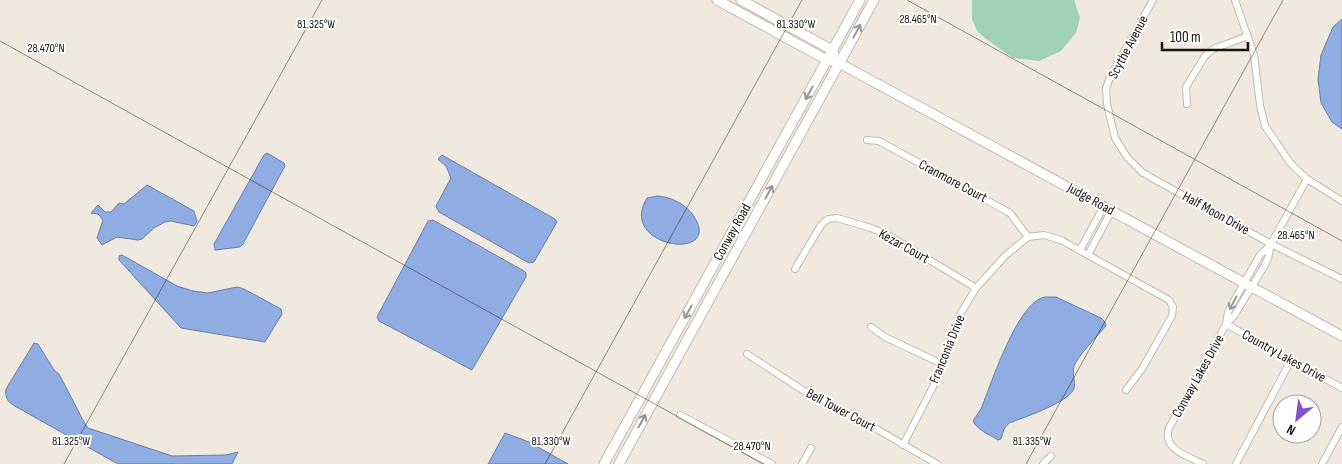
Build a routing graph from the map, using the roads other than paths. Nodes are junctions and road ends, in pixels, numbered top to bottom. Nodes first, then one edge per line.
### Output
1 (717, 0) edge
2 (741, 0) edge
3 (860, 0) edge
4 (874, 0) edge
5 (1153, 0) edge
6 (1235, 0) edge
7 (1248, 36) junction
8 (832, 50) junction
9 (827, 60) junction
10 (840, 63) junction
11 (1187, 104) dead end
12 (867, 140) dead end
13 (1143, 173) joint
14 (1307, 179) junction
15 (1342, 201) edge
16 (1108, 208) junction
17 (1090, 232) junction
18 (1098, 236) junction
19 (1028, 237) junction
20 (1272, 244) junction
21 (1080, 250) junction
22 (1088, 255) junction
23 (1257, 260) junction
24 (1265, 265) junction
25 (795, 269) dead end
26 (1342, 279) edge
27 (703, 285) junction
28 (1248, 285) junction
29 (976, 288) junction
30 (703, 311) junction
31 (1226, 324) junction
32 (871, 327) dead end
33 (1342, 336) edge
34 (748, 354) dead end
35 (1291, 360) junction
36 (942, 364) junction
37 (1342, 388) edge
38 (1126, 390) dead end
39 (680, 414) dead end
40 (1342, 427) edge
41 (903, 445) junction
42 (811, 448) dead end
43 (1052, 456) dead end
44 (606, 463) edge
45 (619, 464) edge
46 (772, 464) edge
47 (802, 464) edge
48 (937, 464) edge
49 (1043, 464) edge
50 (1203, 464) edge
51 (1236, 464) edge
52 (1322, 464) edge

1 - 9 main road, Judge Road
2 - 8 main road, Judge Road
3 - 8 main road, Conway Road
10 -> 4 main road, Conway Road
5 - 13 street, Scythe Avenue
6 - 7 street
7 - 11 street
7 - 14 street
8 - 9 main road, Conway Road
8 - 10 main road, Judge Road
9 - 10 main road, Judge Road
9 -> 27 main road, Conway Road
10 - 16 main road, Judge Road
30 -> 10 main road, Conway Road
12 - 19 street, Cranmore Court
13 - 20 street, Half Moon Drive
14 - 15 street
14 - 20 street
16 - 17 street
16 - 18 street
16 - 28 main road, Judge Road
17 - 18 street
17 - 21 street
18 - 22 street
19 - 21 street
19 - 29 street, Franconia Drive
20 - 23 street
20 - 24 street
20 - 26 street, Half Moon Drive
21 - 22 street
22 - 38 street
23 - 24 street
23 - 28 street
24 - 28 street
25 - 29 street, Kezar Court
27 - 30 main road
27 -> 44 main road, Conway Road
28 - 31 street, Conway Lakes Drive
28 - 33 main road, Judge Road
29 - 36 street, Franconia Drive
45 -> 30 main road, Conway Road
31 - 35 street, Country Lakes Drive
31 - 50 street, Conway Lakes Drive
32 - 36 street
34 - 41 street, Bell Tower Court
35 - 37 street, Country Lakes Drive
35 - 51 street
36 - 41 street, Franconia Drive
39 - 46 street
40 - 52 street
41 - 48 street, Bell Tower Court
42 - 47 street
43 - 49 street

